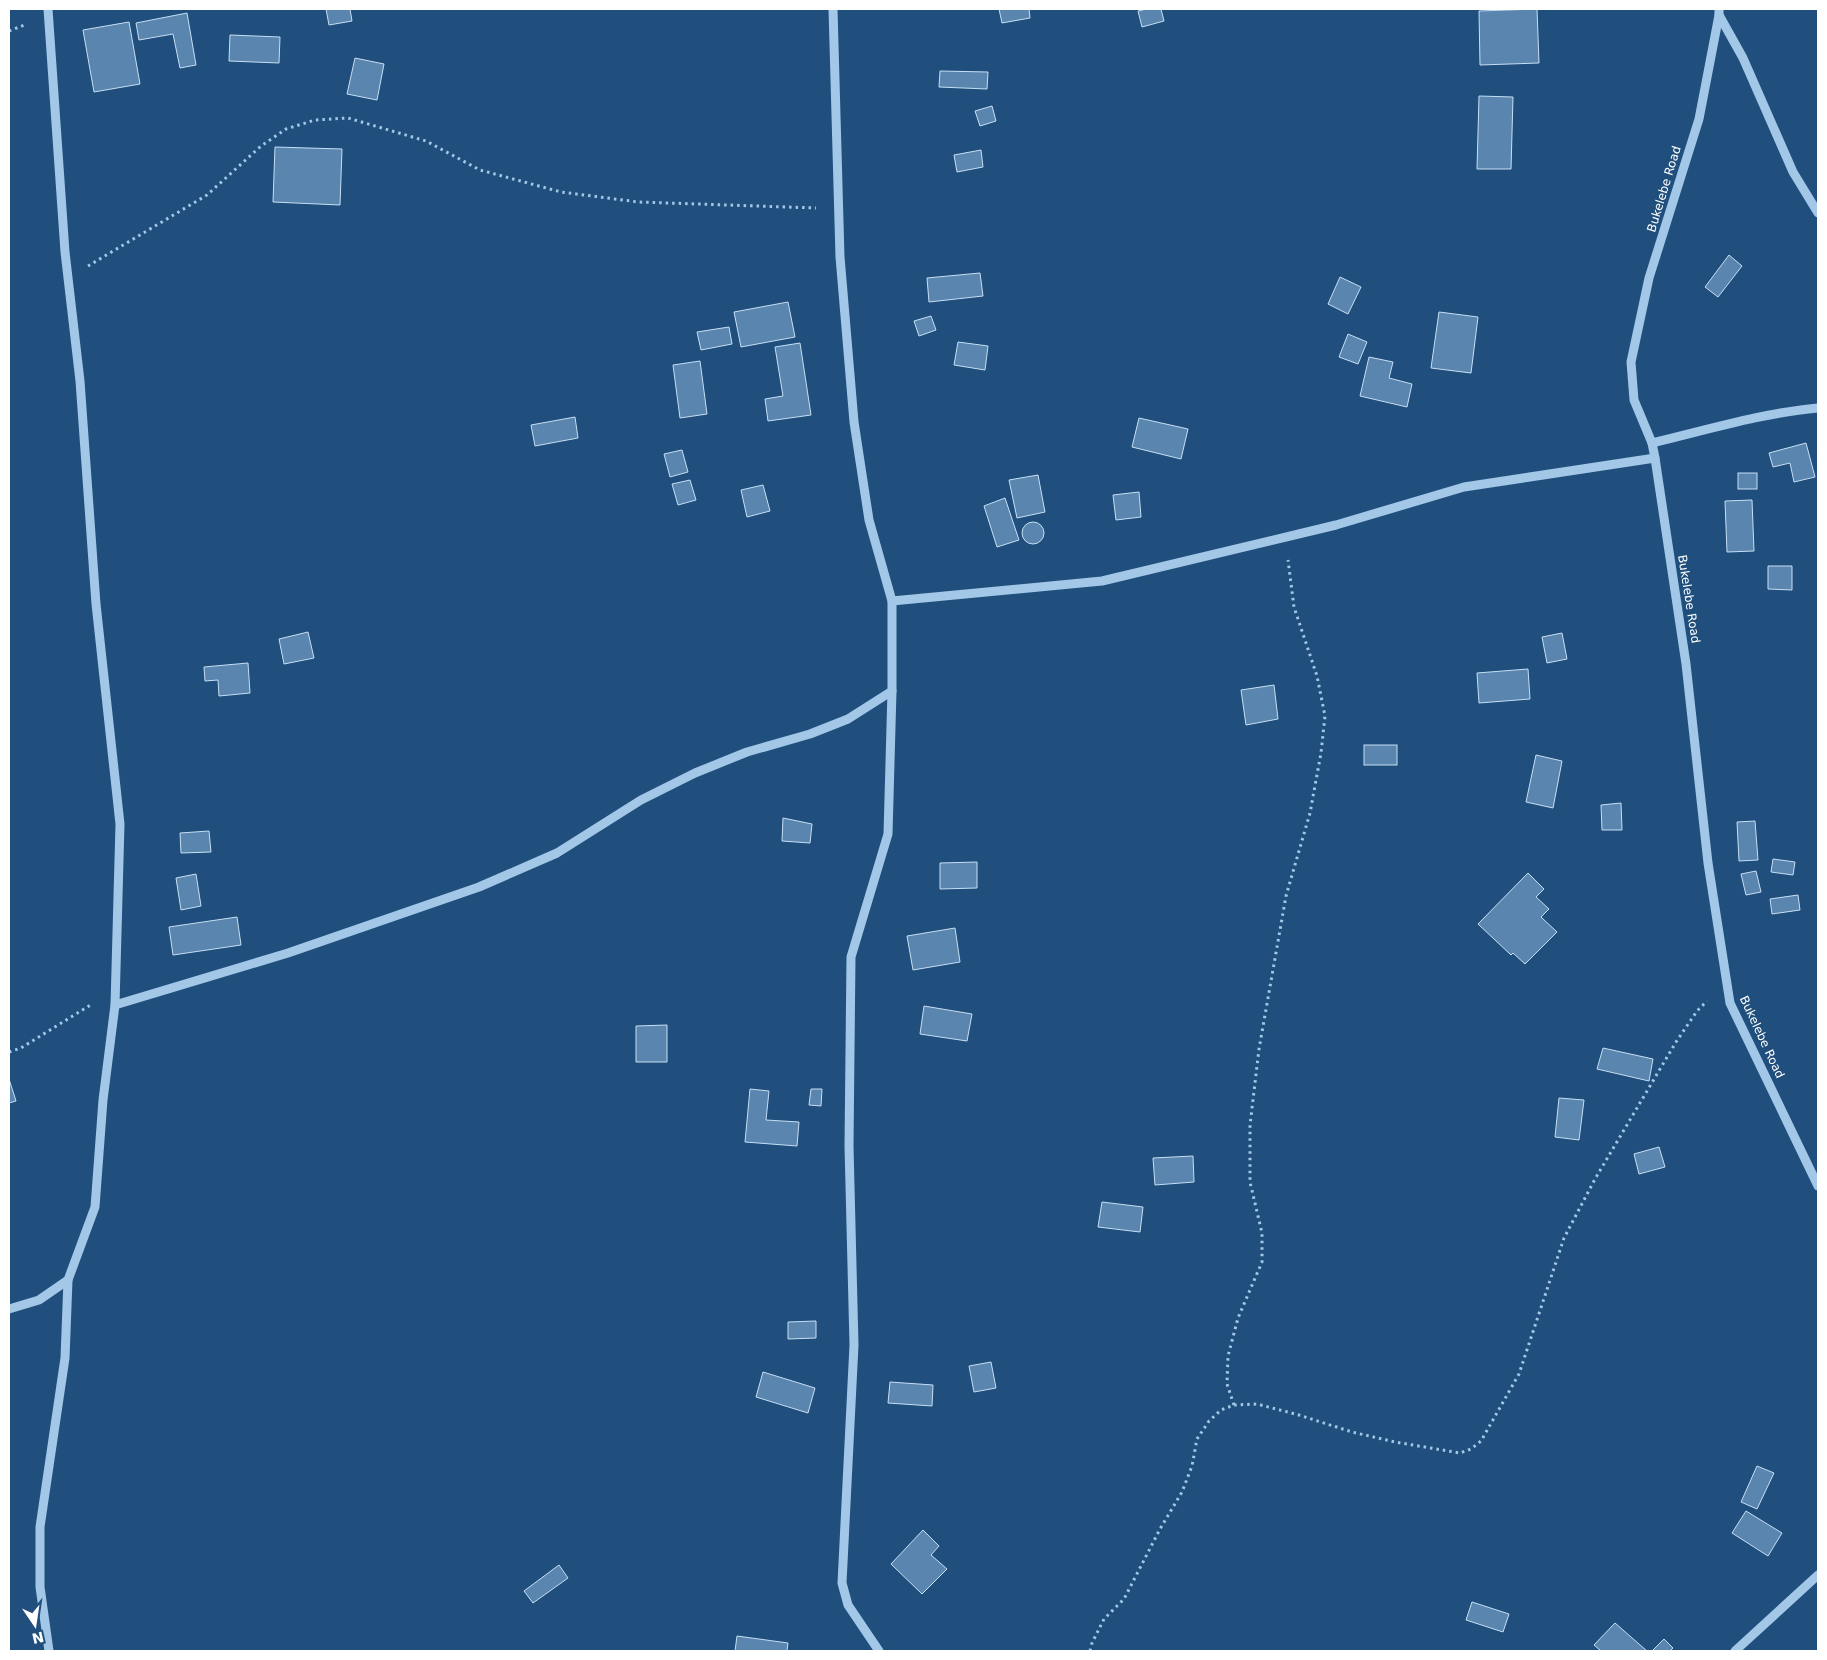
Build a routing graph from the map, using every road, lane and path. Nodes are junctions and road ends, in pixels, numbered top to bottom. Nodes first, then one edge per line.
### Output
1 (48, 9) edge
2 (833, 9) edge
3 (1719, 12) edge
4 (838, 208) junction
5 (1818, 214) edge
6 (68, 278) junction
7 (1818, 408) edge
8 (1652, 443) junction
9 (1655, 458) junction
10 (1285, 537) junction
11 (892, 601) junction
12 (892, 690) junction
13 (1727, 980) junction
14 (115, 990) junction
15 (114, 1005) junction
16 (9, 1052) edge
17 (1818, 1186) edge
18 (68, 1280) junction
19 (9, 1309) edge
20 (1234, 1405) junction
21 (1818, 1575) edge
22 (49, 1651) edge
23 (879, 1651) edge
24 (1090, 1651) edge
25 (1735, 1651) edge

1 - 6 street
2 - 4 street
3 - 5 street
3 - 8 street, Bukelebe Road
4 - 6 path
4 - 11 street
6 - 14 street
7 - 8 street
8 - 9 street, Bukelebe Road
9 - 10 street
9 - 13 street, Bukelebe Road
10 - 11 street
10 - 20 path
11 - 12 street
12 - 15 street
12 - 23 street
13 - 17 street, Bukelebe Road
13 - 20 path
14 - 15 street
14 - 16 path
15 - 18 street
18 - 19 street
18 - 22 street
20 - 24 path
21 - 25 street

